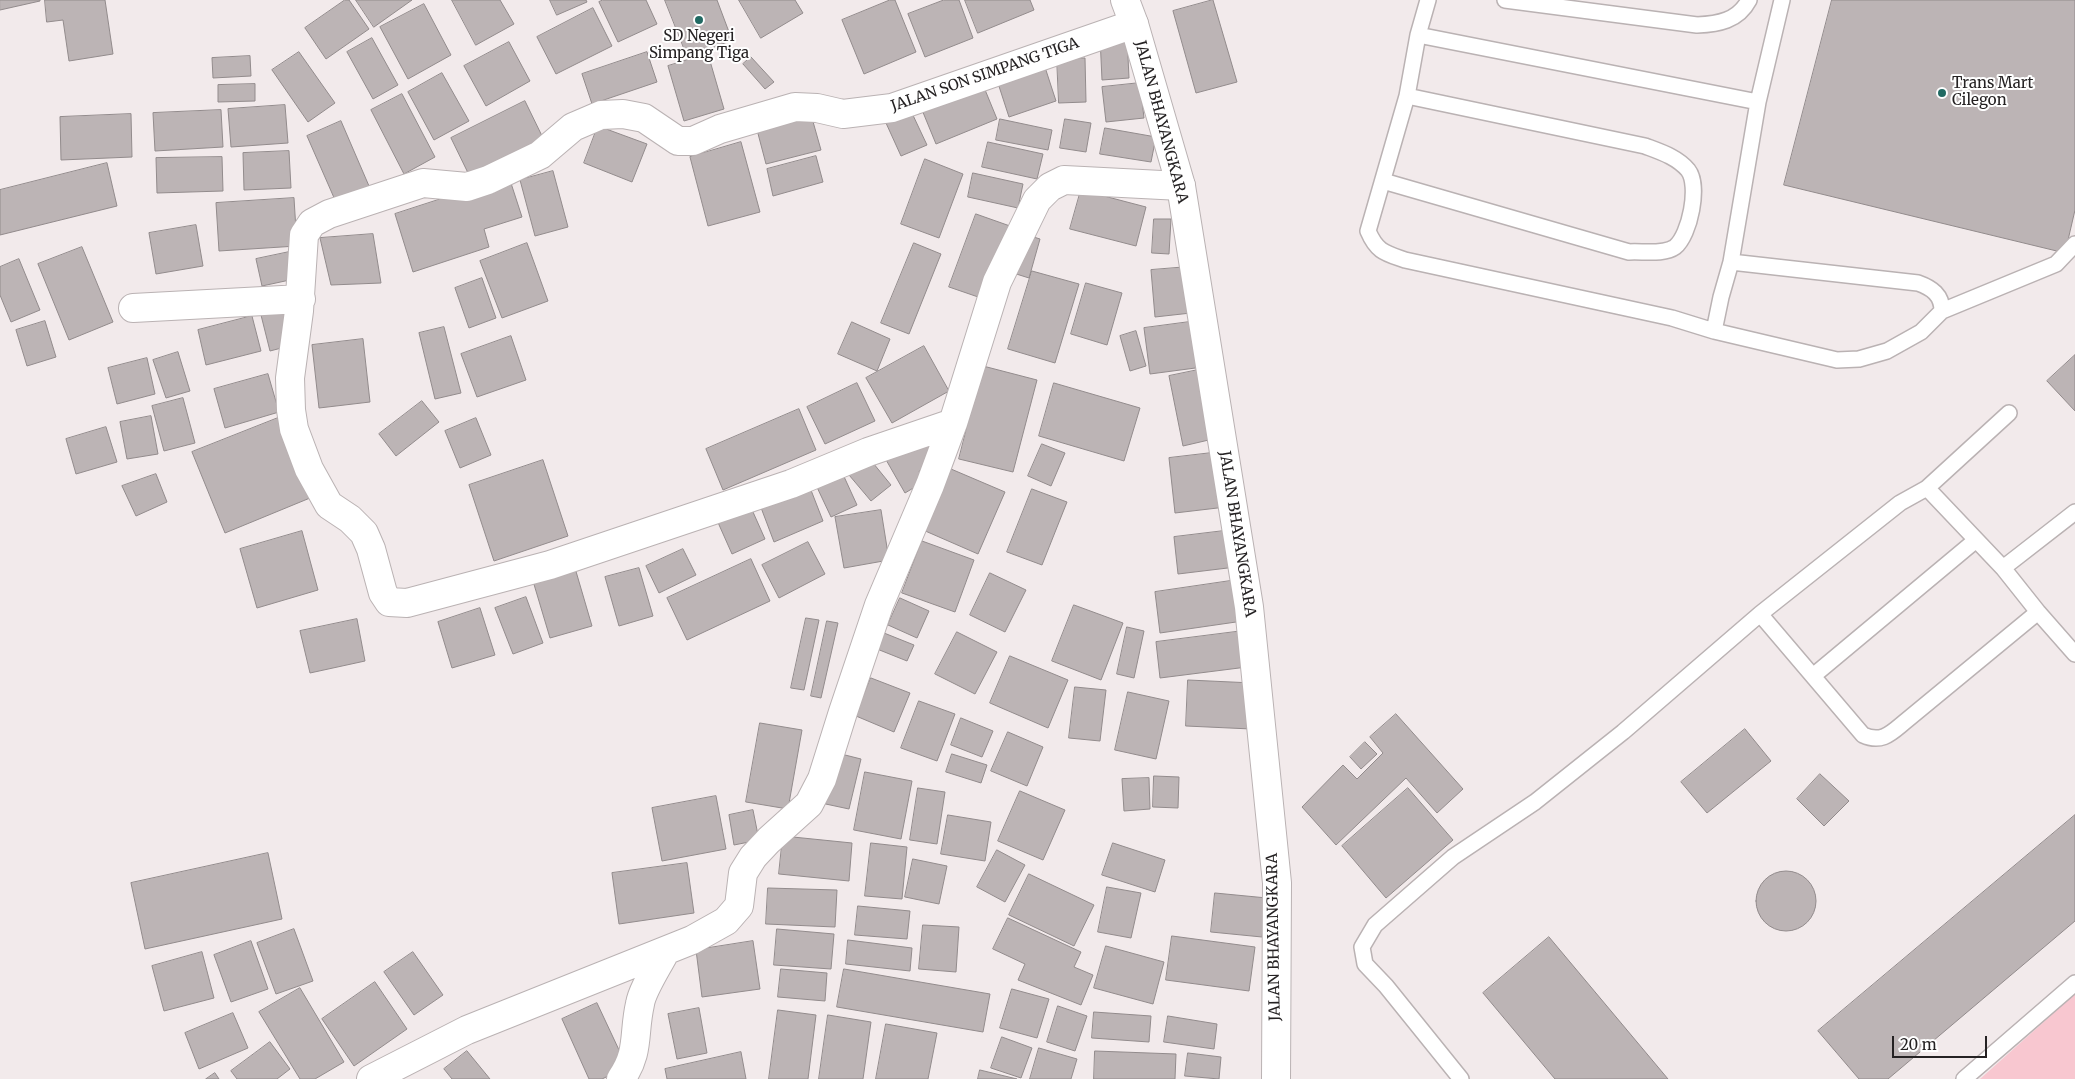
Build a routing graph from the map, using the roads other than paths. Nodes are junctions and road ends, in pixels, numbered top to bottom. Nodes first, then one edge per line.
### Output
1 (1428, 0) edge
2 (1505, 0) edge
3 (1749, 0) edge
4 (1782, 0) edge
5 (1130, 12) edge
6 (1418, 35) junction
7 (1407, 96) junction
8 (1758, 102) junction
9 (1383, 181) junction
10 (1180, 186) junction
11 (2075, 244) edge
12 (1731, 262) junction
13 (301, 299) junction
14 (133, 308) dead end
15 (1942, 311) junction
16 (1714, 331) junction
17 (2009, 413) dead end
18 (953, 423) junction
19 (1927, 488) junction
20 (2075, 512) edge
21 (1976, 540) junction
22 (2003, 568) junction
23 (2038, 612) junction
24 (1760, 614) junction
25 (2075, 654) edge
26 (1813, 676) junction
27 (665, 952) junction
28 (2075, 983) edge
29 (371, 1079) edge
30 (621, 1079) edge
31 (1276, 1079) edge
32 (1460, 1079) edge
33 (1964, 1079) edge

1 - 6 lane
2 - 3 lane
4 - 8 lane
5 - 10 street, JALAN BHAYANGKARA
5 - 13 street, JALAN SON SIMPANG TIGA
6 - 7 lane
6 - 8 lane
7 - 9 lane
7 - 9 lane
8 - 12 lane
9 - 16 lane
10 - 18 street
10 - 31 street, JALAN BHAYANGKARA
11 - 15 lane
12 - 15 lane
12 - 16 lane
13 - 14 street
13 - 18 street, JALAN SON SIMPANG TIGA
15 - 16 lane
17 - 19 lane
18 - 27 street
19 - 21 lane
19 - 24 lane
20 - 22 lane
21 - 22 lane
21 - 26 lane
22 - 23 lane
23 - 25 lane
23 - 26 lane
24 - 26 lane
24 - 32 lane
27 - 29 street
27 - 30 street
28 - 33 lane

